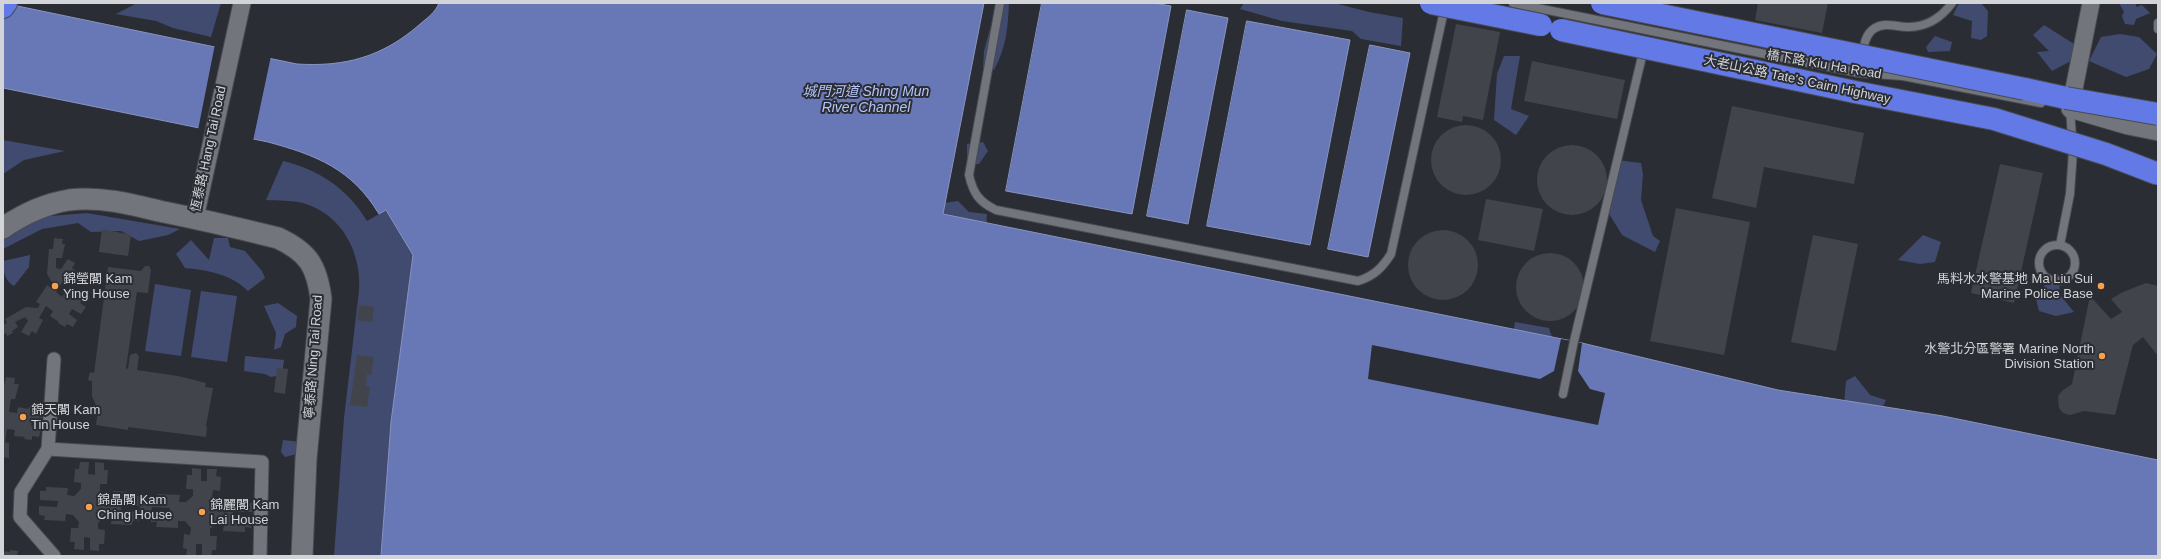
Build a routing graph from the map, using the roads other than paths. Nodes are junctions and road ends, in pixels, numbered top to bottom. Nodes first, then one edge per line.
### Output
1 (6, 3) edge
2 (242, 3) edge
3 (1000, 3) edge
4 (1431, 3) edge
5 (1446, 3) edge
6 (1513, 3) edge
7 (1602, 3) edge
8 (1952, 3) edge
9 (2092, 3) edge
10 (1543, 6) edge
11 (3, 7) edge
12 (2158, 23) edge
13 (2158, 30) edge
14 (1648, 32) junction
15 (1859, 74) junction
16 (2048, 105) dead end
17 (2067, 109) junction
18 (2158, 114) edge
19 (2158, 132) edge
20 (2158, 174) edge
21 (195, 218) junction
22 (3, 228) edge
23 (2060, 245) junction
24 (54, 359) dead end
25 (1563, 394) dead end
26 (48, 449) junction
27 (54, 556) edge
28 (260, 556) edge
29 (302, 556) edge

1 - 11 highway
2 - 21 street, 恆泰路 Hang Tai Road
3 - 5 lane
4 - 20 highway, 大老山公路 Tate's Cairn Highway, bridge
6 - 10 lane, 橋下路 Kiu Ha Road
7 - 18 highway, bridge
8 - 15 lane
9 - 17 street
10 - 14 lane, 橋下路 Kiu Ha Road
12 - 13 lane
14 - 15 lane, 橋下路 Kiu Ha Road
14 - 25 lane
15 - 16 lane, 橋下路 Kiu Ha Road
17 - 19 street
17 - 23 lane
21 - 22 street, 恆泰路 Hang Tai Road
21 - 29 street, 寧泰路 Ning Tai Road
23 - 23 lane
24 - 26 street
26 - 27 street
26 - 28 street

